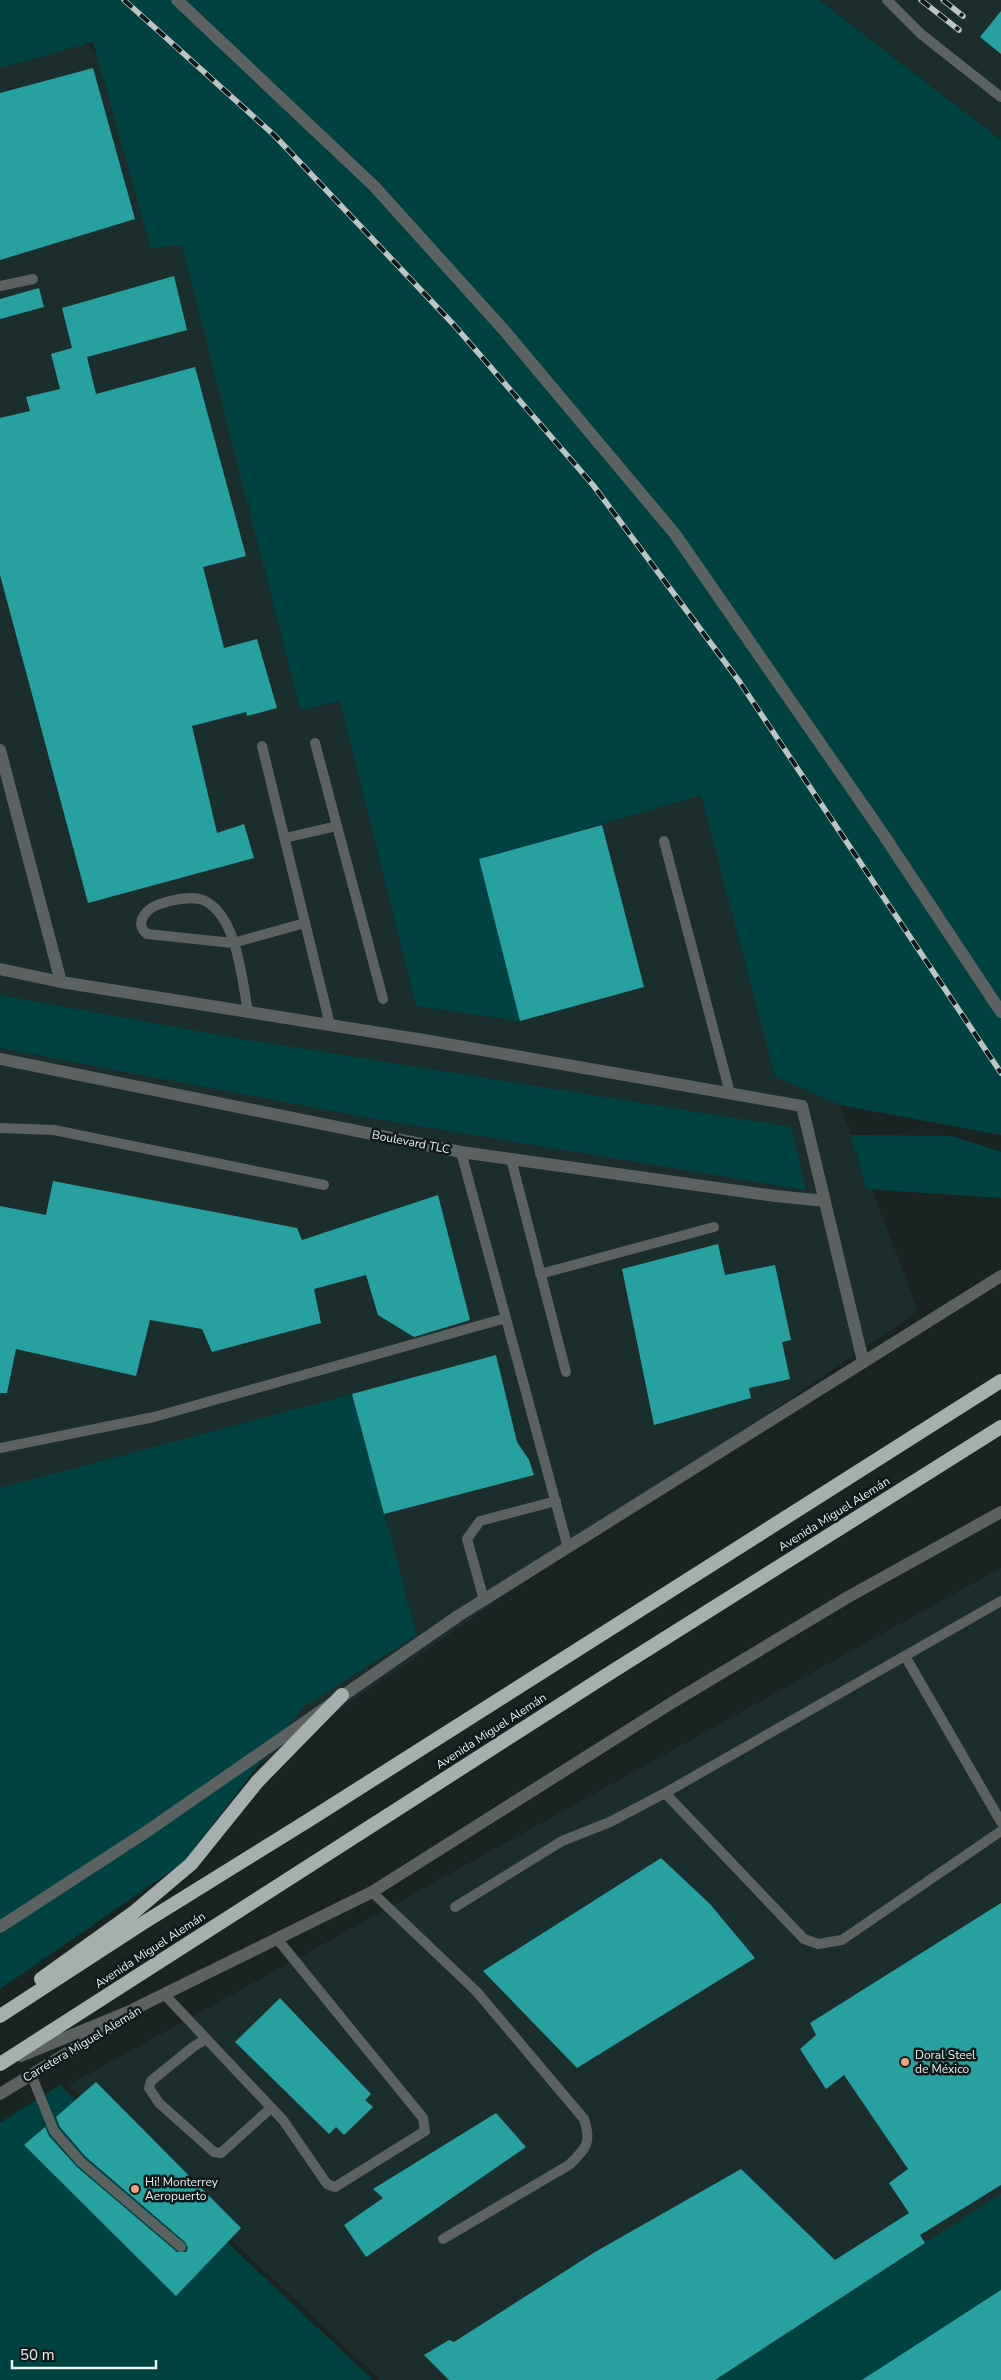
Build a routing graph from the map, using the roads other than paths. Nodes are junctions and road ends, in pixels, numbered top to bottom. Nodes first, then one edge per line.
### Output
1 (177, 0) edge
2 (887, 0) edge
3 (1001, 97) edge
4 (33, 278) dead end
5 (0, 286) edge
6 (315, 743) dead end
7 (262, 746) dead end
8 (0, 750) edge
9 (337, 826) junction
10 (285, 838) junction
11 (664, 841) dead end
12 (305, 923) junction
13 (233, 943) junction
14 (0, 969) edge
15 (61, 982) junction
16 (383, 999) dead end
17 (248, 1012) junction
18 (1001, 1012) edge
19 (330, 1025) junction
20 (0, 1059) edge
21 (730, 1093) junction
22 (0, 1128) edge
23 (461, 1152) junction
24 (511, 1159) junction
25 (324, 1185) dead end
26 (825, 1201) junction
27 (714, 1227) dead end
28 (540, 1274) junction
29 (1001, 1276) edge
30 (506, 1318) junction
31 (862, 1361) junction
32 (566, 1372) dead end
33 (1001, 1381) edge
34 (1001, 1427) edge
35 (0, 1448) edge
36 (556, 1500) junction
37 (1001, 1512) edge
38 (568, 1548) junction
39 (484, 1600) junction
40 (1001, 1601) edge
41 (905, 1656) junction
42 (342, 1695) junction
43 (665, 1793) junction
44 (1001, 1822) edge
45 (1001, 1831) edge
46 (372, 1892) junction
47 (455, 1907) dead end
48 (0, 1928) edge
49 (278, 1940) junction
50 (164, 1994) junction
51 (0, 2010) edge
52 (0, 2016) edge
53 (206, 2039) junction
54 (0, 2065) edge
55 (31, 2074) junction
56 (0, 2094) edge
57 (271, 2108) junction
58 (443, 2240) dead end
59 (181, 2247) dead end

1 - 18 street
2 - 3 lane
4 - 5 lane
6 - 9 lane
7 - 10 lane
8 - 15 street
9 - 10 lane
9 - 16 lane
10 - 12 lane
11 - 21 lane
12 - 13 lane
12 - 19 lane
13 - 13 lane
13 - 17 lane
14 - 15 street
15 - 17 street
17 - 19 street
19 - 21 street
20 - 23 street, Boulevard TLC
21 - 26 street
22 - 25 lane
23 - 24 street, Boulevard TLC
23 - 30 lane
24 - 26 street, Boulevard TLC
24 - 28 lane
26 - 31 street
27 - 28 lane
28 - 32 lane
29 - 31 street
30 - 35 lane
30 - 36 lane
31 - 38 street
33 - 52 highway, Avenida Miguel Alemán
34 - 54 highway, Avenida Miguel Alemán
36 - 38 lane
36 - 39 lane
37 - 46 street
38 - 39 street
39 - 42 street
40 - 41 lane
41 - 43 lane
41 - 44 lane
42 - 48 street
42 - 51 highway
43 - 45 lane
43 - 47 lane
46 - 49 street
46 - 58 lane
49 - 50 street
49 - 57 lane
50 - 53 lane
50 - 54 street
50 - 55 street, Carretera Miguel Alemán
53 - 57 lane
53 - 57 lane
55 - 56 street, Carretera Miguel Alemán
55 - 59 lane

